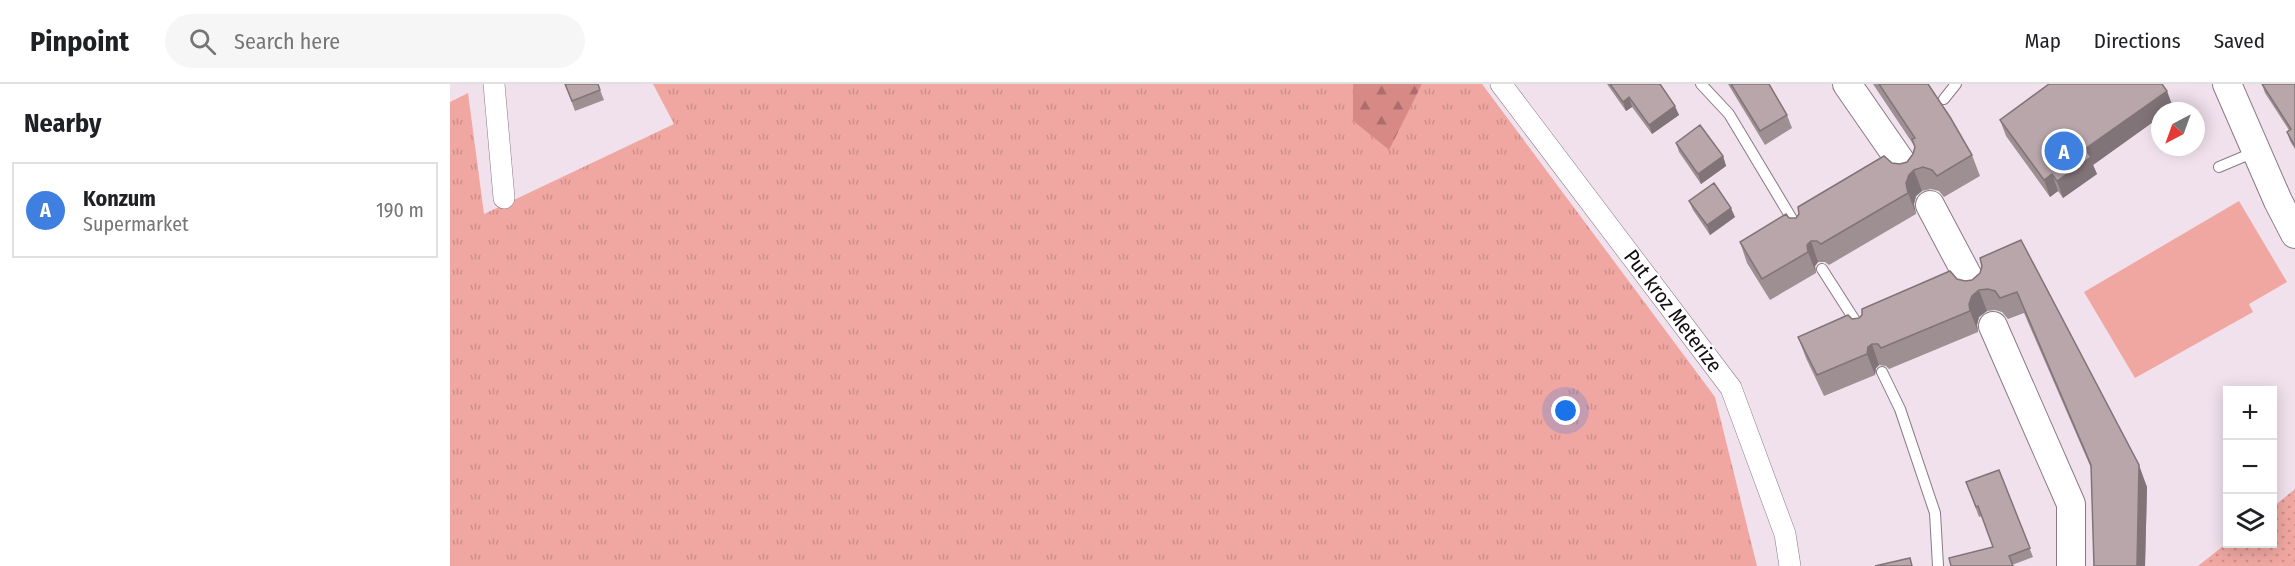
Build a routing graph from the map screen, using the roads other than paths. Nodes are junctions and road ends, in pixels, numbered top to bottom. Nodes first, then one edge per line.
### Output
1 (494, 84) edge
2 (1501, 84) edge
3 (1701, 84) edge
4 (1847, 84) edge
5 (1956, 84) edge
6 (2228, 84) edge
7 (1944, 99) dead end
8 (2257, 151) junction
9 (2219, 167) dead end
10 (1906, 169) edge
11 (504, 198) dead end
12 (1930, 205) dead end
13 (1800, 232) edge
14 (2295, 234) edge
15 (1822, 269) dead end
16 (1973, 286) edge
17 (1993, 326) dead end
18 (1863, 333) edge
19 (1882, 372) dead end
20 (1790, 566) edge
21 (1938, 566) edge
22 (2071, 566) edge

1 - 11 street
2 - 20 street, Put kroz Meterize
3 - 13 lane
4 - 10 street
5 - 7 lane
6 - 8 street
8 - 9 lane
8 - 14 street
12 - 16 street
15 - 18 lane
17 - 22 street
19 - 21 lane

